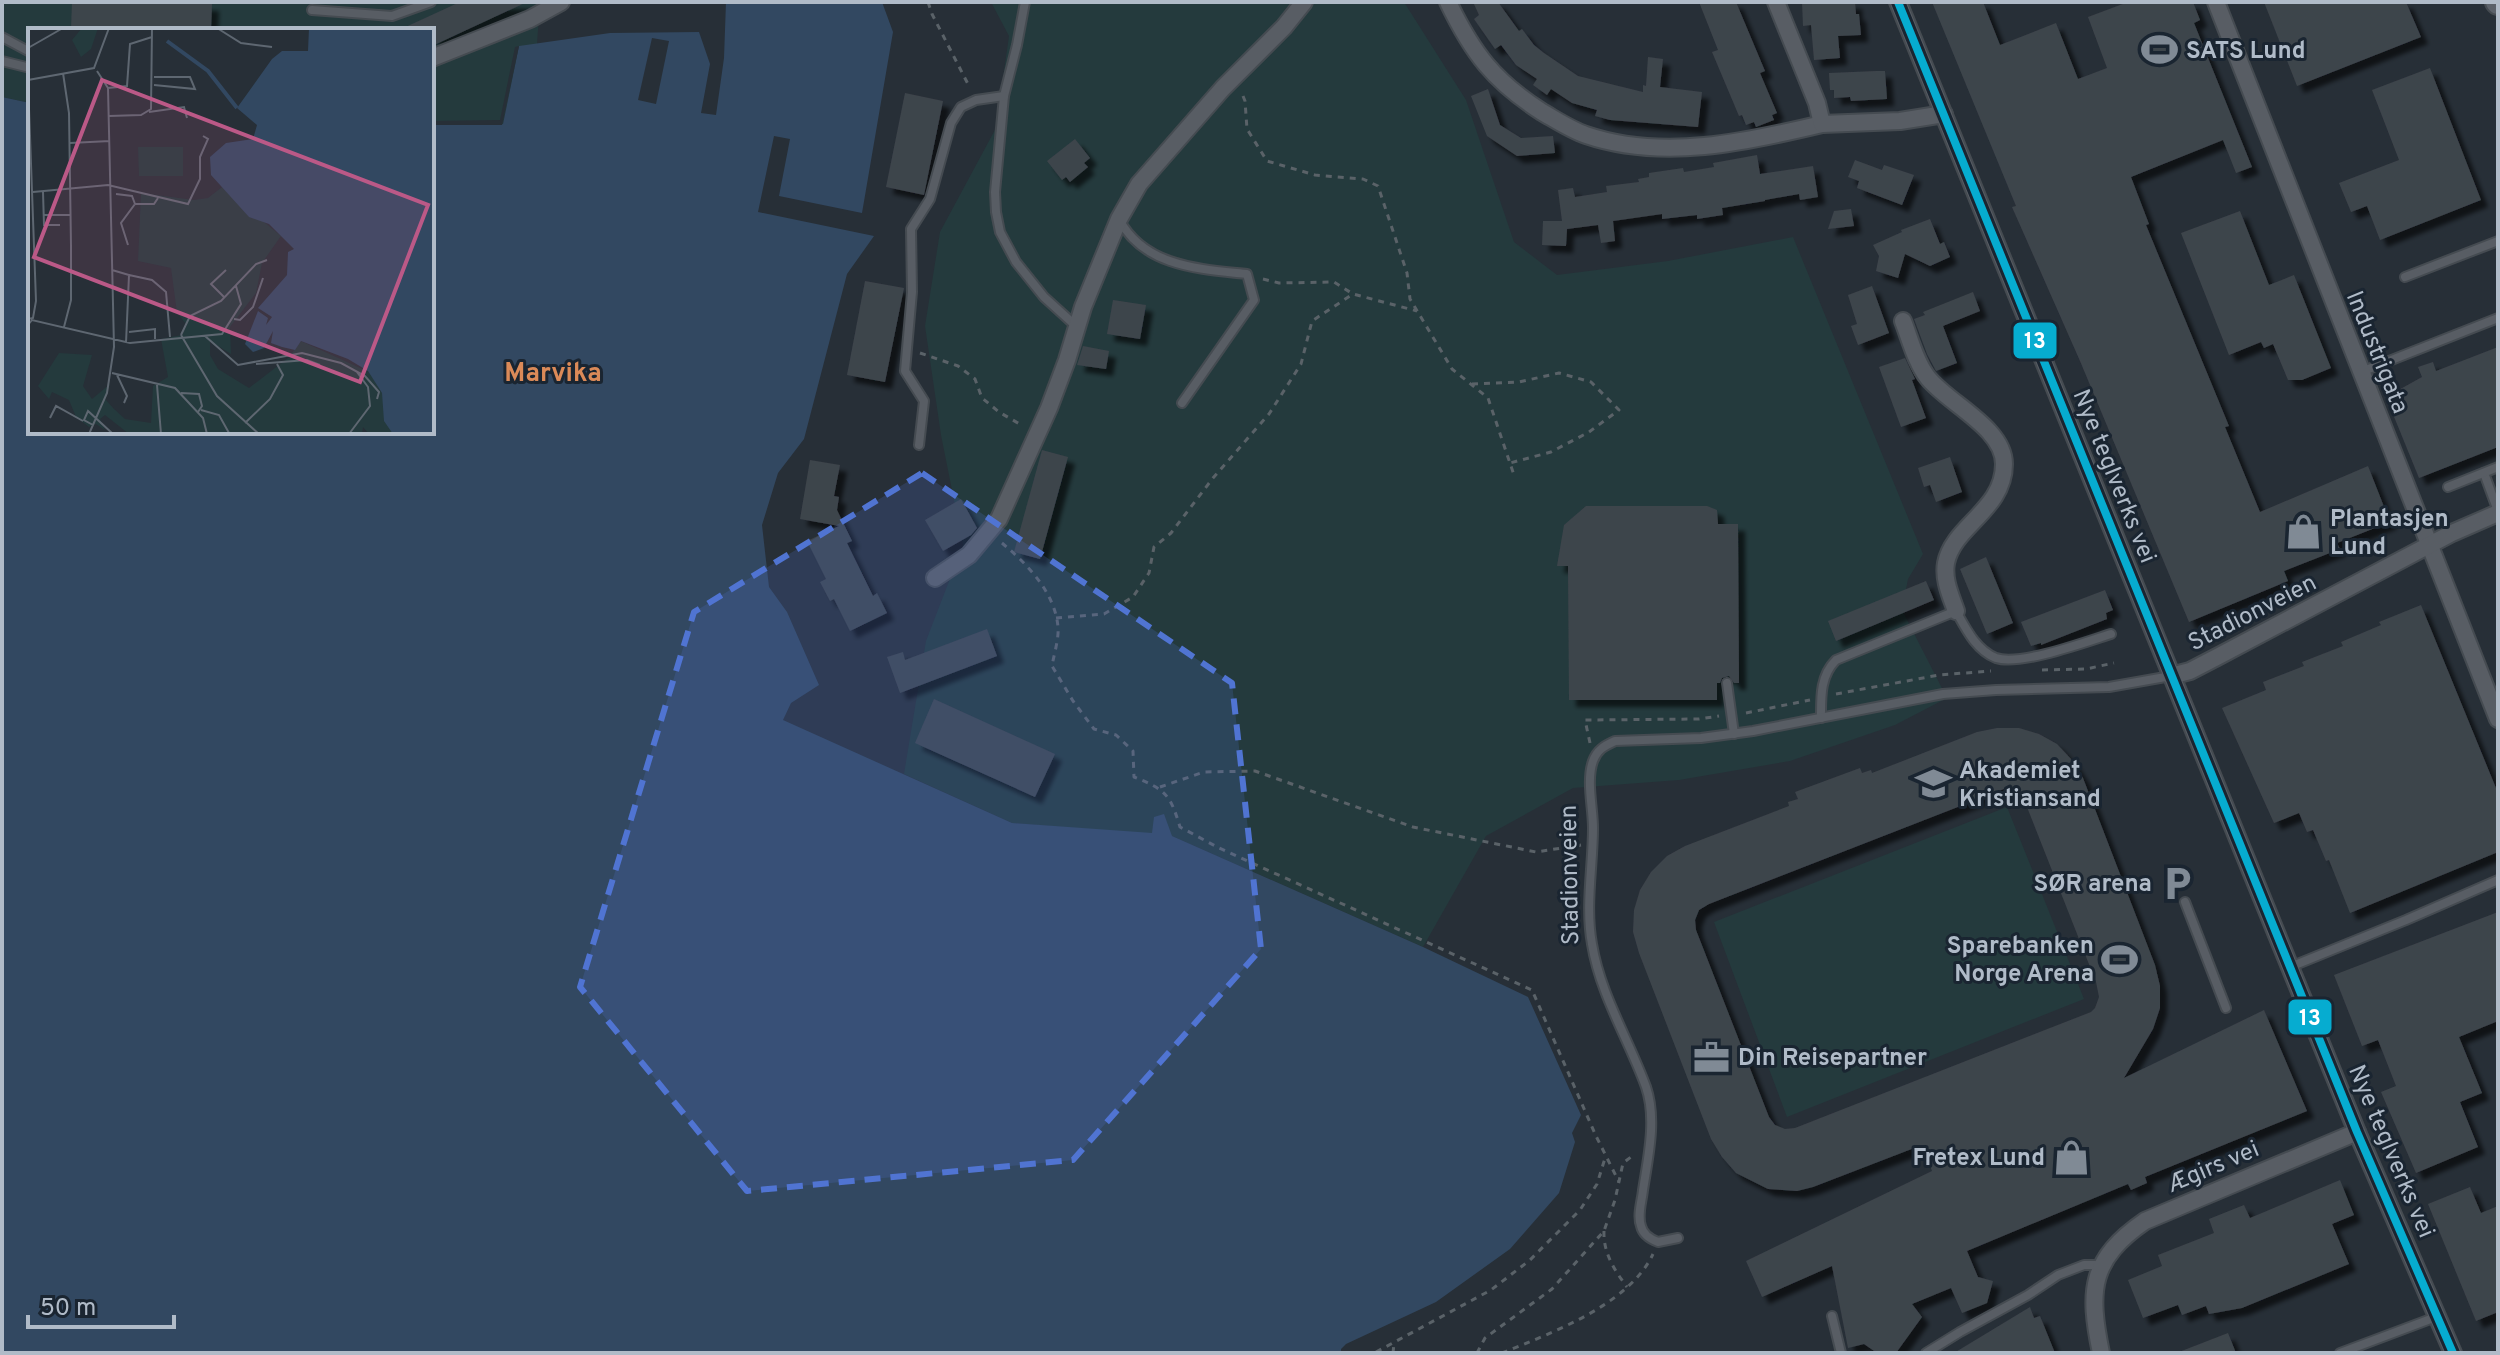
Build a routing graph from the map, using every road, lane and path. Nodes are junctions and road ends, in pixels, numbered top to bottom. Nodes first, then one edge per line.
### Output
1 (431, 2) edge
2 (561, 2) edge
3 (928, 2) edge
4 (1025, 2) edge
5 (1304, 2) edge
6 (1448, 2) edge
7 (1776, 2) edge
8 (1898, 2) edge
9 (2216, 2) edge
10 (312, 10) dead end
11 (2, 37) edge
12 (28, 51) edge
13 (434, 57) edge
14 (2, 61) edge
15 (28, 68) edge
16 (1234, 78) junction
17 (1004, 96) junction
18 (976, 100) junction
19 (1944, 114) junction
20 (1822, 124) junction
21 (1119, 219) junction
22 (2498, 241) edge
23 (1247, 274) junction
24 (2405, 277) dead end
25 (1353, 294) junction
26 (1418, 312) junction
27 (2498, 318) edge
28 (1903, 321) dead end
29 (1076, 326) junction
30 (907, 348) junction
31 (2360, 372) junction
32 (1472, 384) junction
33 (1182, 403) dead end
34 (1037, 434) junction
35 (919, 445) dead end
36 (1510, 463) junction
37 (2498, 467) edge
38 (2484, 473) junction
39 (1515, 478) dead end
40 (2448, 487) dead end
41 (2498, 512) edge
42 (990, 532) junction
43 (2428, 545) junction
44 (935, 578) dead end
45 (1956, 611) junction
46 (1056, 618) junction
47 (2111, 634) dead end
48 (2114, 663) dead end
49 (2043, 670) dead end
50 (1999, 671) dead end
51 (2171, 676) junction
52 (1727, 683) dead end
53 (1821, 697) junction
54 (1732, 715) junction
55 (1821, 718) junction
56 (2498, 719) edge
57 (1734, 734) junction
58 (1594, 760) junction
59 (1159, 787) junction
60 (1593, 843) junction
61 (2498, 880) edge
62 (2185, 902) dead end
63 (2290, 967) junction
64 (2226, 1008) dead end
65 (2357, 1132) junction
66 (1650, 1141) junction
67 (1606, 1155) junction
68 (1619, 1182) junction
69 (1604, 1231) junction
70 (1674, 1239) dead end
71 (1658, 1242) junction
72 (2101, 1265) junction
73 (1627, 1287) junction
74 (1832, 1316) dead end
75 (2436, 1317) junction
76 (1394, 1343) junction
77 (1376, 1352) edge
78 (1393, 1353) edge
79 (1477, 1353) edge
80 (1502, 1353) edge
81 (1841, 1353) edge
82 (1926, 1353) edge
83 (2101, 1353) edge
84 (2340, 1353) edge
85 (2453, 1353) edge

1 - 10 lane
2 - 13 street
3 - 18 path
4 - 17 lane
5 - 16 street
6 - 20 street
7 - 20 street
8 - 19 street, Nye teglverks vei
9 - 31 street, Industrigata
11 - 12 lane
14 - 15 lane
16 - 21 street
16 - 26 path
17 - 18 lane
17 - 29 lane
18 - 30 lane
19 - 20 street
19 - 51 street, Nye teglverks vei
21 - 23 lane
21 - 29 street
22 - 24 lane
23 - 25 path
23 - 33 lane
25 - 26 path
25 - 46 path
26 - 32 path
27 - 31 lane
28 - 45 street
29 - 34 street
30 - 34 path
30 - 35 lane
31 - 43 street, Industrigata
32 - 36 path
32 - 36 path
34 - 42 street
36 - 39 path
37 - 38 lane
38 - 40 lane
38 - 41 lane
41 - 43 street, Stadionveien
42 - 44 street
42 - 46 path
43 - 51 street, Stadionveien
43 - 56 street, Industrigata
45 - 47 lane
45 - 53 lane
46 - 59 path
48 - 49 path
50 - 53 path
51 - 55 lane, Stadionveien
51 - 63 street, Nye teglverks vei
52 - 54 lane
53 - 54 path
53 - 55 lane
54 - 57 lane
54 - 58 path
55 - 57 lane, Stadionveien
57 - 58 lane, Stadionveien
58 - 60 lane, Stadionveien
59 - 60 path
59 - 67 path
60 - 66 lane, Stadionveien
61 - 63 lane
62 - 64 lane
63 - 65 street, Nye teglverks vei
65 - 72 street, Ægirs vei
65 - 75 street, Nye teglverks vei
66 - 68 path
66 - 71 lane, Stadionveien
67 - 68 path
67 - 76 path
68 - 69 path
69 - 73 path
69 - 79 path
70 - 71 lane
71 - 73 path
72 - 82 lane
72 - 83 street, Ægirs vei
73 - 80 path
74 - 81 lane
75 - 84 lane
75 - 85 street, Nye teglverks vei
76 - 77 path
76 - 78 path

